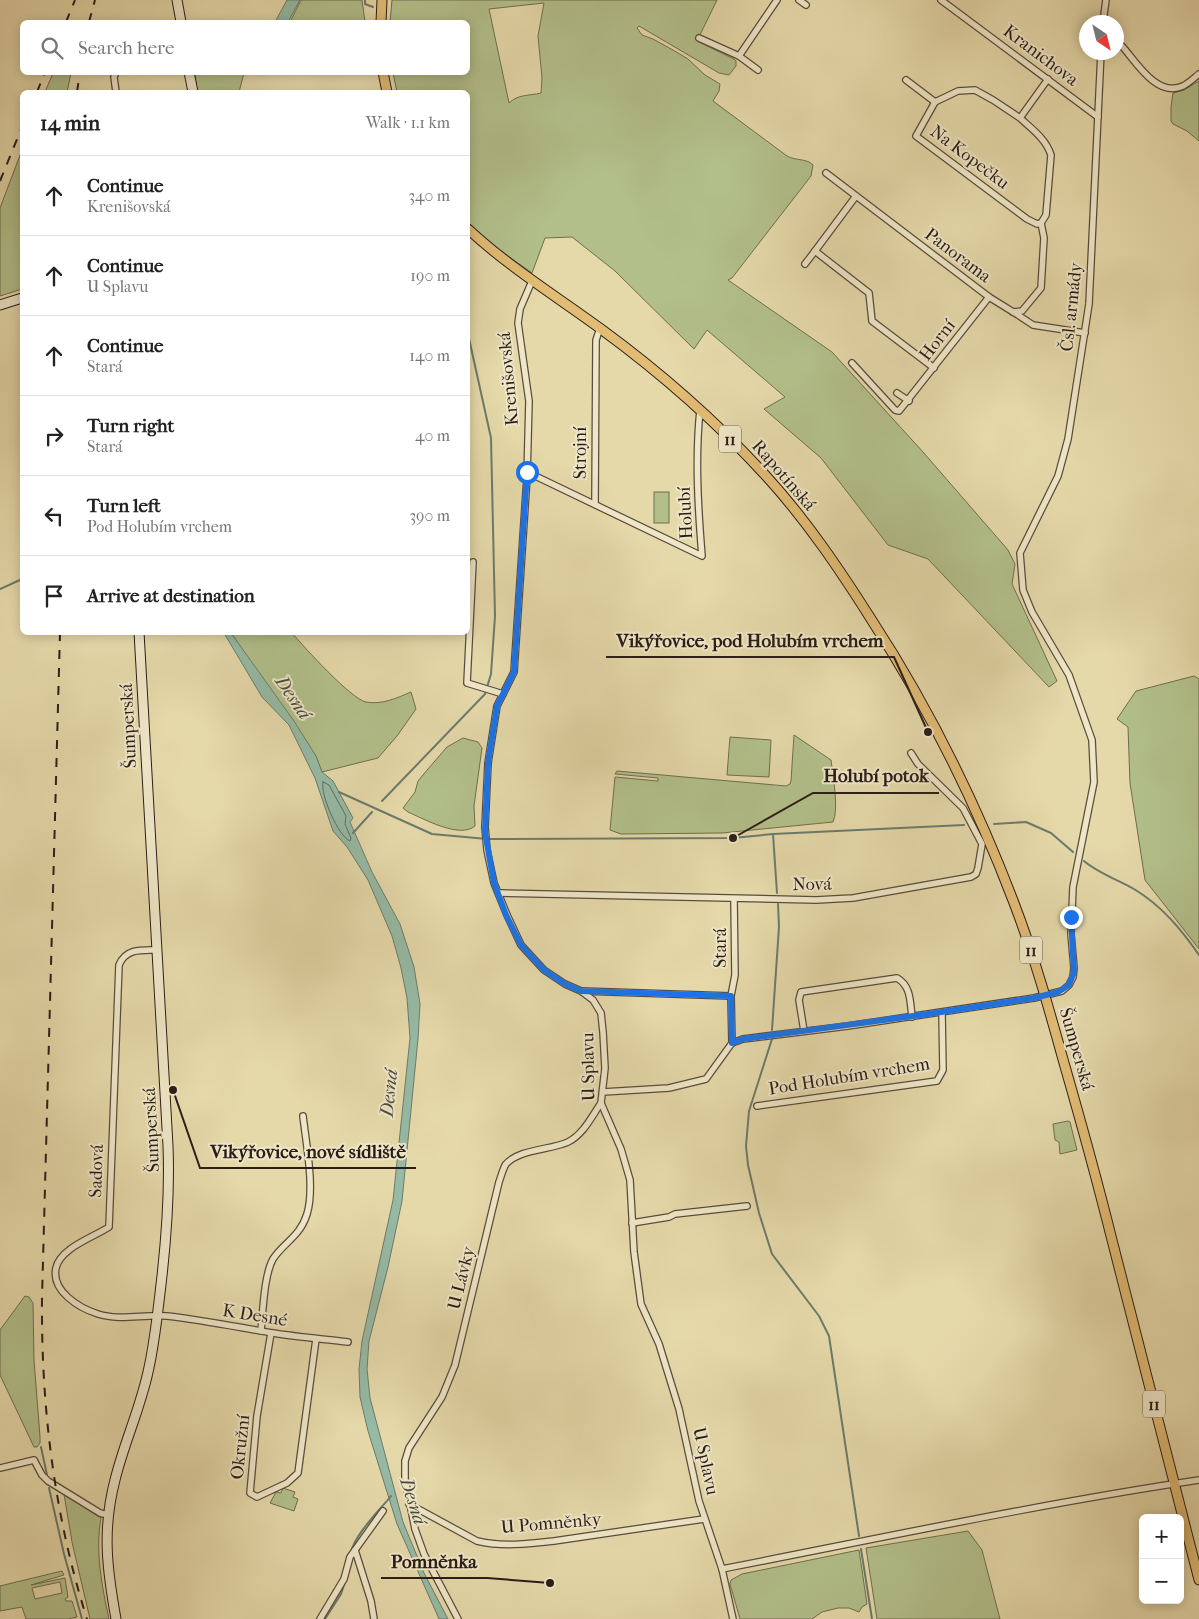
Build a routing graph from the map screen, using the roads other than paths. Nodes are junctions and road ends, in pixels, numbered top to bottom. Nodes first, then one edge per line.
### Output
1 (177, 0) edge
2 (778, 0) edge
3 (799, 0) edge
4 (1106, 0) edge
5 (945, 1) edge
6 (381, 4) edge
7 (806, 5) dead end
8 (1104, 15) edge
9 (181, 20) edge
10 (381, 20) edge
11 (698, 38) dead end
12 (1124, 48) edge
13 (739, 56) junction
14 (1102, 60) edge
15 (758, 70) dead end
16 (1199, 74) edge
17 (115, 75) edge
18 (190, 75) edge
19 (384, 75) edge
20 (1048, 79) junction
21 (906, 80) dead end
22 (116, 90) edge
23 (192, 90) edge
24 (387, 90) edge
25 (935, 102) junction
26 (1098, 117) junction
27 (1020, 118) junction
28 (826, 173) dead end
29 (856, 196) junction
30 (1041, 223) junction
31 (470, 231) edge
32 (815, 251) junction
33 (805, 264) dead end
34 (532, 281) junction
35 (989, 297) junction
36 (20, 299) edge
37 (0, 305) edge
38 (1014, 312) junction
39 (600, 328) junction
40 (1085, 333) junction
41 (852, 363) dead end
42 (934, 368) junction
43 (898, 393) dead end
44 (909, 401) junction
45 (700, 410) junction
46 (527, 472) junction
47 (595, 503) junction
48 (473, 562) dead end
49 (470, 622) edge
50 (139, 635) edge
51 (469, 635) edge
52 (504, 694) junction
53 (911, 753) dead end
54 (982, 824) joint
55 (485, 832) joint
56 (499, 893) junction
57 (734, 899) junction
58 (157, 950) junction
59 (581, 991) junction
60 (731, 996) junction
61 (1046, 996) junction
62 (942, 1012) junction
63 (912, 1016) junction
64 (804, 1031) junction
65 (732, 1043) junction
66 (603, 1092) junction
67 (601, 1103) junction
68 (756, 1106) dead end
69 (303, 1116) dead end
70 (747, 1206) dead end
71 (632, 1222) junction
72 (157, 1316) junction
73 (261, 1330) junction
74 (271, 1333) junction
75 (316, 1339) junction
76 (348, 1342) dead end
77 (0, 1468) edge
78 (1199, 1480) edge
79 (1174, 1484) junction
80 (409, 1504) junction
81 (383, 1511) dead end
82 (108, 1515) junction
83 (704, 1519) junction
84 (353, 1553) junction
85 (722, 1569) junction
86 (1199, 1580) edge
87 (116, 1619) edge
88 (320, 1619) edge
89 (374, 1619) edge
90 (458, 1619) edge
91 (733, 1619) edge

1 - 9 street
2 - 13 street
3 - 7 street
4 - 8 street
5 - 20 street, Kranichova
6 - 10 main road
11 - 13 street
12 - 16 street
13 - 15 street
14 - 26 street, Čsl. armády
17 - 22 street
18 - 23 street
19 - 24 main road
20 - 26 street, Kranichova
20 - 27 street
21 - 25 street
25 - 27 street, Na Kopečku
25 - 30 street, Na Kopečku
26 - 40 street, Čsl. armády
27 - 30 street, Na Kopečku
28 - 29 street, Panorama
29 - 32 street
29 - 35 street, Panorama
30 - 38 street, Na Kopečku
31 - 34 main road, Rapotínská / 11
32 - 33 street
32 - 42 street
34 - 39 main road, Rapotínská / 11
34 - 46 street, Krenišovská
35 - 38 street, Panorama
35 - 42 street, Horní
36 - 37 street
38 - 40 street, Panorama
39 - 45 main road, Rapotínská / 11
39 - 47 street, Strojní
40 - 61 street, Čsl. armády
41 - 44 street
42 - 44 street, Horní
43 - 44 street
45 - 47 street, Holubí
45 - 54 main road, Rapotínská / 11
46 - 47 street, Strojní
46 - 52 street, Krenišovská
48 - 49 street
50 - 58 street, Šumperská
51 - 52 street
52 - 55 street, Krenišovská
53 - 57 street, Nová
54 - 61 main road, Šumperská / 11
55 - 56 street, U Splavu
56 - 57 street, Nová
56 - 59 street, U Splavu
57 - 60 street, Stará
58 - 72 street, Šumperská
58 - 72 street, Sadová
59 - 60 street
59 - 66 street, U Splavu
60 - 65 street, Stará
61 - 62 street
61 - 79 main road, Šumperská / 11
62 - 63 street
62 - 68 street, Pod Holubím vrchem
63 - 64 street
63 - 64 street
64 - 65 street
65 - 66 street
66 - 67 street, U Splavu
67 - 71 street, U Splavu
67 - 80 street, U Lávky
69 - 73 street
70 - 71 street
71 - 83 street, U Splavu
72 - 73 street, K Desné
72 - 82 street, Šumperská
73 - 74 street, K Desné
74 - 75 street, K Desné
74 - 75 street, Okružní
75 - 76 street, K Desné
77 - 82 street
78 - 79 street
79 - 85 street
79 - 86 main road, 11
80 - 83 street, U Pomněnky
80 - 90 street
81 - 84 street
82 - 87 street, Šumperská
83 - 85 street, U Splavu
84 - 88 street
84 - 89 street
85 - 91 street, U Splavu

